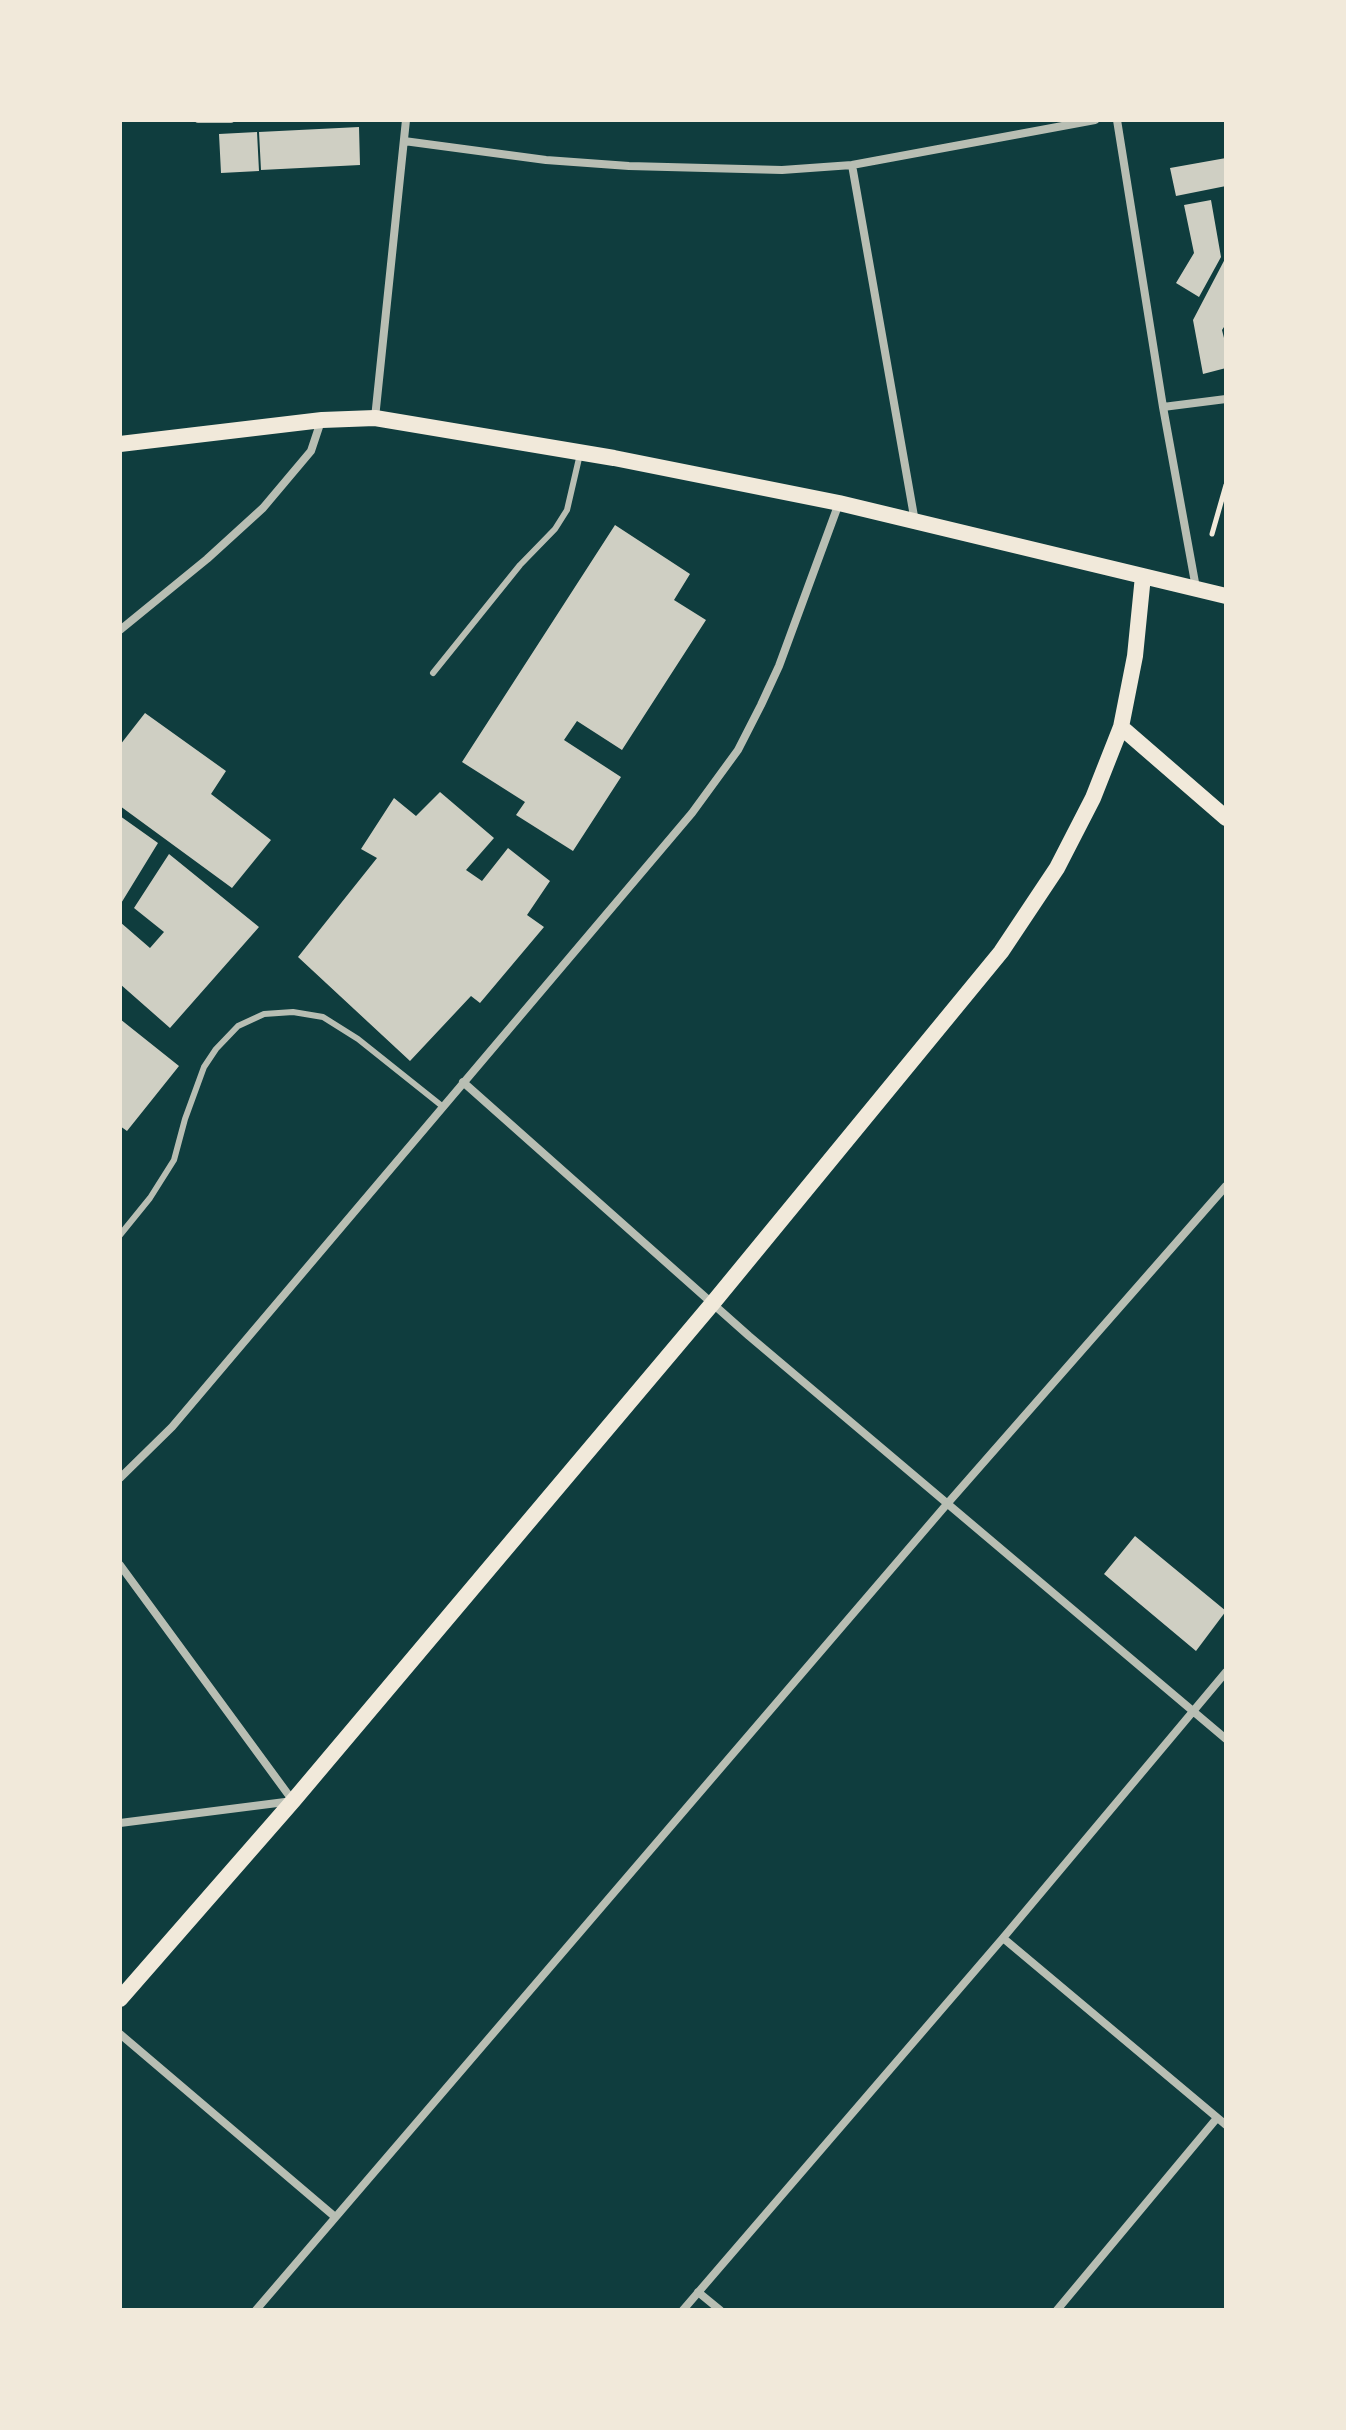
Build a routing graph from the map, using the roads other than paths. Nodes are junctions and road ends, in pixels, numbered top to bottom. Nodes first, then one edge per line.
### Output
1 (198, 120) edge
2 (231, 120) edge
3 (406, 120) edge
4 (1095, 120) edge
5 (1117, 120) edge
6 (404, 141) junction
7 (852, 165) junction
8 (1226, 399) edge
9 (1163, 407) junction
10 (375, 418) junction
11 (322, 420) junction
12 (120, 444) edge
13 (581, 452) junction
14 (839, 503) junction
15 (915, 522) junction
16 (1143, 576) junction
17 (1196, 588) junction
18 (1226, 596) edge
19 (120, 630) edge
20 (433, 673) dead end
21 (1121, 727) junction
22 (1226, 818) edge
23 (463, 1082) junction
24 (442, 1106) junction
25 (1226, 1186) edge
26 (120, 1235) edge
27 (712, 1304) junction
28 (120, 1478) edge
29 (947, 1504) junction
30 (120, 1565) edge
31 (1226, 1672) edge
32 (1192, 1711) junction
33 (1226, 1739) edge
34 (293, 1801) junction
35 (120, 1823) edge
36 (1003, 1938) junction
37 (120, 1999) edge
38 (120, 2034) edge
39 (1217, 2118) junction
40 (1226, 2125) edge
41 (334, 2216) junction
42 (698, 2292) junction
43 (256, 2310) edge
44 (683, 2310) edge
45 (720, 2310) edge
46 (1057, 2310) edge

1 - 2 lane
3 - 6 street
4 - 7 street
5 - 9 street
6 - 7 street
6 - 10 street
7 - 15 street
8 - 9 street
9 - 17 street
10 - 11 main road
10 - 13 main road
11 - 12 main road
11 - 19 street
13 - 14 main road
13 - 20 lane
14 - 15 main road
14 - 23 street
15 - 16 main road
16 - 17 main road
16 - 21 main road
17 - 18 main road
21 - 22 main road
21 - 27 main road
23 - 24 street
23 - 27 street
24 - 26 lane
24 - 28 street
25 - 29 street
27 - 29 street
27 - 34 main road
29 - 32 street
29 - 41 street
30 - 34 street
31 - 32 street
32 - 33 street
32 - 36 street
34 - 35 street
34 - 37 main road
36 - 39 street
36 - 42 street
38 - 41 street
39 - 40 street
39 - 46 street
41 - 43 street
42 - 44 street
42 - 45 street

